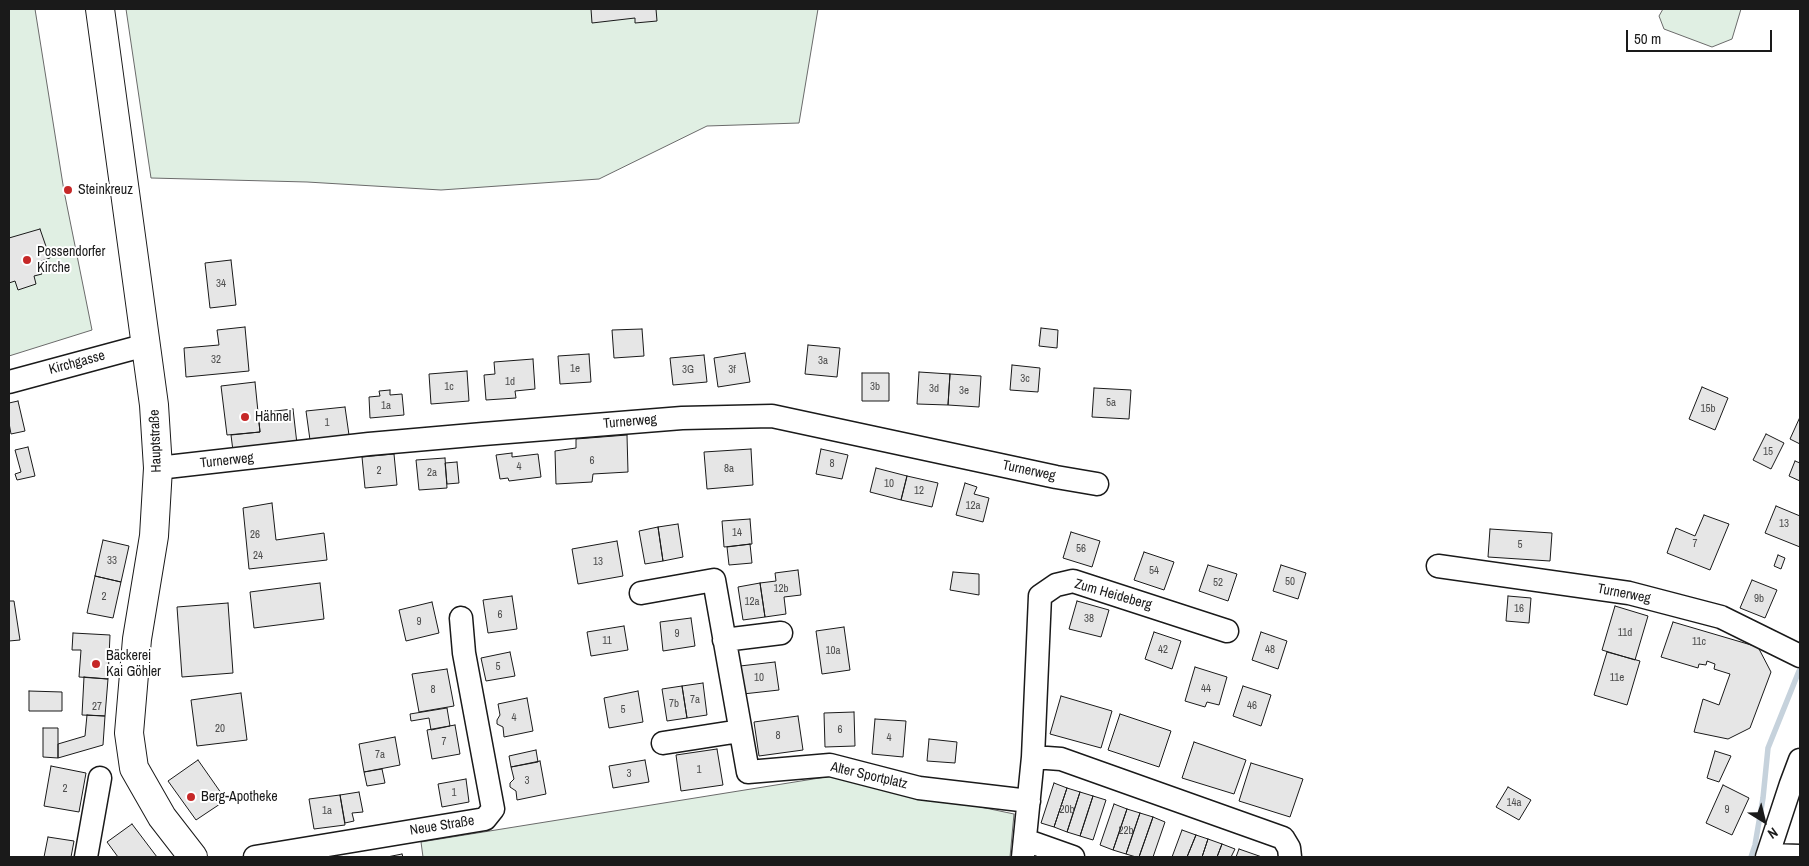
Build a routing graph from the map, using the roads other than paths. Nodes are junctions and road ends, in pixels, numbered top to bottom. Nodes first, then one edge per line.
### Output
1 (100, 9) edge
2 (146, 345) junction
3 (9, 382) edge
4 (158, 468) junction
5 (1097, 484) dead end
6 (1438, 566) dead end
7 (641, 593) dead end
8 (461, 618) dead end
9 (1227, 630) dead end
10 (781, 633) dead end
11 (724, 640) junction
12 (1800, 656) edge
13 (740, 731) junction
14 (663, 744) dead end
15 (1033, 757) junction
16 (1800, 760) edge
17 (100, 778) dead end
18 (1030, 801) junction
19 (1024, 849) edge
20 (1768, 856) edge
21 (1800, 856) edge
22 (86, 857) edge
23 (193, 857) edge
24 (255, 857) edge
25 (1074, 857) edge
26 (1290, 857) edge

1 - 2 main road, Hauptstraße
2 - 3 street, Kirchgasse
2 - 4 main road, Hauptstraße
4 - 5 street, Turnerweg
4 - 23 main road, Hauptstraße
6 - 12 street, Turnerweg
7 - 11 street, Alter Sportplatz
8 - 24 street, Neue Straße
9 - 15 street, Zum Heideberg
10 - 11 street
11 - 13 street, Alter Sportplatz
13 - 14 street
13 - 18 street, Alter Sportplatz
15 - 18 street, Zum Heideberg
15 - 26 street
16 - 20 street
17 - 22 street
18 - 19 street, Zum Heideberg
19 - 25 street, Zum Heideberg
20 - 21 street

